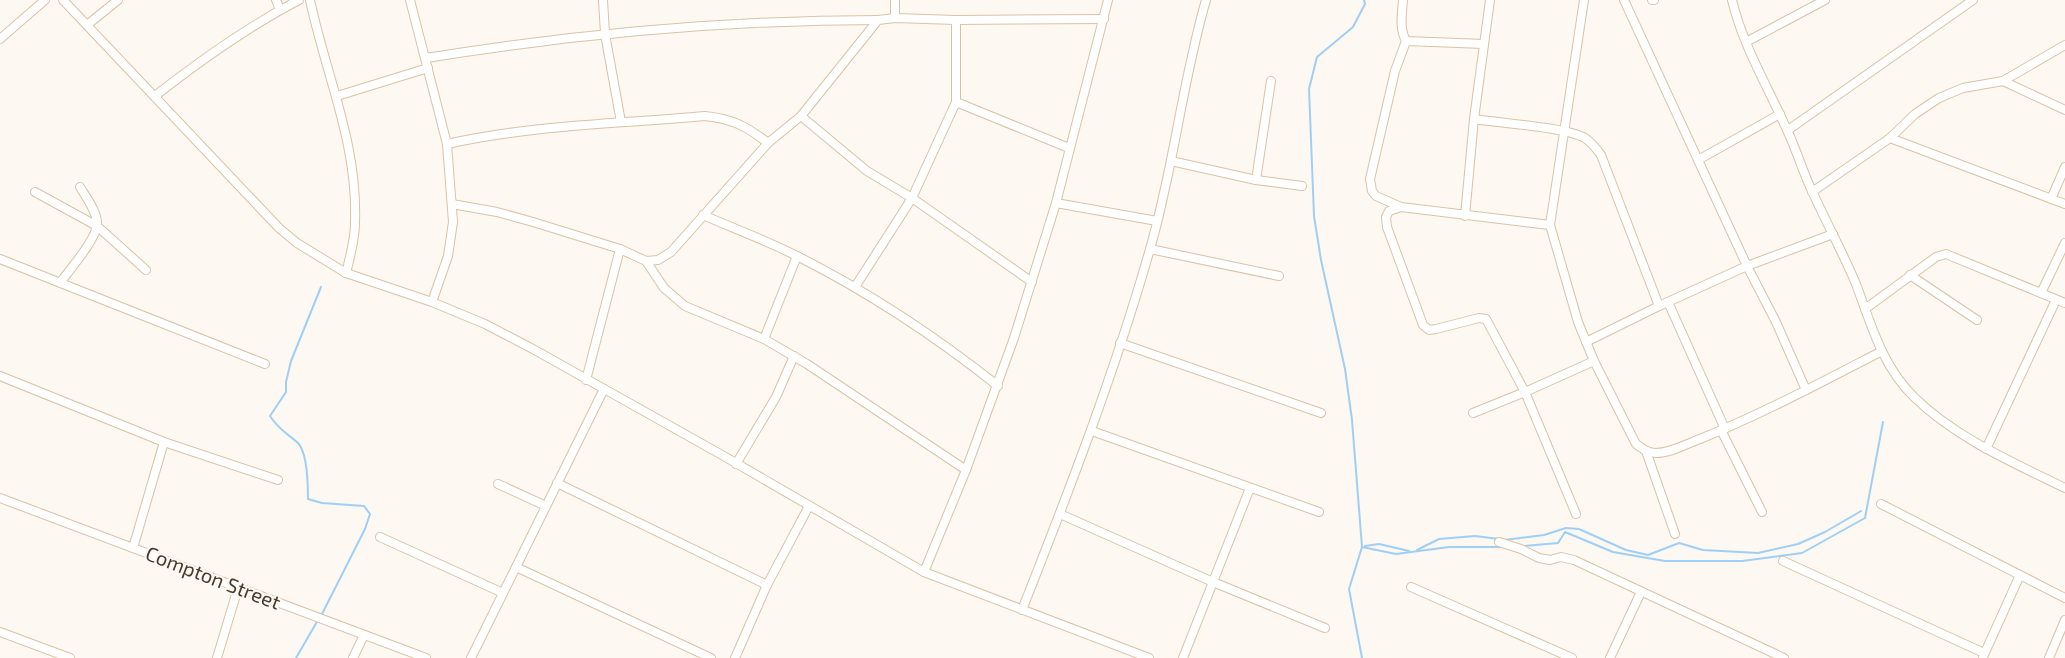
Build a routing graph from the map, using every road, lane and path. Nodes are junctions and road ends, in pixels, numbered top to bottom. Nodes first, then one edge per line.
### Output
1 (45, 0) edge
2 (63, 0) edge
3 (118, 0) edge
4 (276, 0) edge
5 (299, 0) edge
6 (310, 0) edge
7 (410, 0) edge
8 (603, 0) edge
9 (895, 0) edge
10 (1108, 0) edge
11 (1206, 0) edge
12 (1403, 0) edge
13 (1490, 0) edge
14 (1584, 0) edge
15 (1624, 0) edge
16 (1732, 0) edge
17 (1825, 0) edge
18 (1973, 0) edge
19 (280, 10) junction
20 (895, 18) junction
21 (1104, 19) junction
22 (878, 20) junction
23 (956, 20) junction
24 (87, 25) junction
25 (605, 34) junction
26 (0, 39) edge
27 (1406, 41) junction
28 (1746, 42) junction
29 (1484, 44) junction
30 (2065, 45) edge
31 (426, 58) junction
32 (428, 68) junction
33 (1271, 81) dead end
34 (2003, 81) junction
35 (155, 96) junction
36 (337, 96) junction
37 (956, 102) junction
38 (2065, 110) edge
39 (1780, 114) junction
40 (801, 117) junction
41 (1474, 119) junction
42 (621, 122) junction
43 (1788, 130) junction
44 (1563, 131) junction
45 (1890, 138) junction
46 (768, 143) junction
47 (447, 144) junction
48 (1070, 148) junction
49 (1698, 160) junction
50 (1171, 161) junction
51 (2065, 166) edge
52 (1256, 180) junction
53 (1302, 186) dead end
54 (80, 187) dead end
55 (35, 192) dead end
56 (1812, 192) junction
57 (912, 198) junction
58 (2051, 199) junction
59 (1056, 203) junction
60 (452, 204) junction
61 (2065, 204) edge
62 (1401, 207) junction
63 (703, 215) junction
64 (1464, 216) junction
65 (1157, 221) junction
66 (1550, 225) junction
67 (98, 226) junction
68 (1833, 234) junction
69 (2065, 243) edge
70 (620, 249) junction
71 (1150, 249) junction
72 (797, 256) junction
73 (0, 259) edge
74 (646, 261) junction
75 (1747, 266) junction
76 (146, 270) dead end
77 (346, 273) junction
78 (1910, 275) junction
79 (1279, 276) dead end
80 (1032, 282) junction
81 (60, 283) junction
82 (855, 287) junction
83 (2041, 293) junction
84 (432, 302) junction
85 (1668, 302) junction
86 (2061, 302) edge
87 (1659, 306) junction
88 (1865, 309) junction
89 (1977, 320) dead end
90 (764, 339) junction
91 (1586, 342) junction
92 (1120, 343) junction
93 (1881, 351) junction
94 (794, 356) junction
95 (1594, 361) junction
96 (265, 364) dead end
97 (0, 376) edge
98 (586, 380) junction
99 (998, 386) junction
100 (604, 389) junction
101 (1806, 390) junction
102 (1525, 392) junction
103 (1321, 413) dead end
104 (1473, 413) dead end
105 (1723, 429) junction
106 (1092, 431) junction
107 (164, 442) junction
108 (1986, 449) junction
109 (1646, 451) junction
110 (736, 464) junction
111 (966, 470) junction
112 (278, 480) dead end
113 (557, 483) junction
114 (498, 484) dead end
115 (2064, 487) edge
116 (1250, 488) junction
117 (0, 498) edge
118 (1881, 504) dead end
119 (546, 506) junction
120 (809, 506) junction
121 (1319, 512) dead end
122 (1762, 512) dead end
123 (1060, 514) junction
124 (1576, 514) dead end
125 (1675, 534) dead end
126 (380, 537) dead end
127 (1499, 542) dead end
128 (133, 548) junction
129 (1783, 561) dead end
130 (516, 567) junction
131 (924, 572) junction
132 (2020, 575) junction
133 (1213, 582) junction
134 (767, 585) junction
135 (1411, 587) dead end
136 (238, 588) junction
137 (1641, 592) junction
138 (503, 593) junction
139 (2065, 598) edge
140 (1022, 610) junction
141 (2065, 620) edge
142 (1325, 628) dead end
143 (0, 632) edge
144 (364, 635) junction
145 (43, 648) junction
146 (1983, 656) edge
147 (39, 658) edge
148 (70, 658) edge
149 (218, 658) edge
150 (353, 658) edge
151 (426, 658) edge
152 (471, 658) edge
153 (711, 658) edge
154 (735, 658) edge
155 (1149, 658) edge
156 (1183, 658) edge
157 (1572, 658) edge
158 (1610, 658) edge
159 (1784, 658) edge
160 (2049, 658) edge

1 - 26 street
2 - 24 street
3 - 24 street
4 - 19 street
5 - 19 street
6 - 36 street
7 - 31 street
8 - 25 street
9 - 20 street
10 - 21 street
11 - 50 street
12 - 27 street
13 - 29 street
14 - 44 street
15 - 49 street
16 - 28 street
17 - 28 street
18 - 43 street
19 - 35 street
20 - 22 street
20 - 23 street
21 - 23 street
21 - 48 street
22 - 25 street
22 - 40 street
23 - 37 street
24 - 35 street
25 - 31 street
25 - 42 street
27 - 29 street
27 - 62 street
28 - 39 street
29 - 41 street
30 - 34 street
31 - 32 street
32 - 36 street
32 - 47 street
33 - 52 street
34 - 38 street
34 - 45 street
35 - 77 street
36 - 77 street
37 - 48 street
37 - 57 street
39 - 43 street
39 - 49 street
40 - 46 street
40 - 57 street
41 - 44 street
41 - 64 street
42 - 46 street
42 - 47 street
43 - 56 street
44 - 66 street
44 - 87 street
45 - 56 street
45 - 58 street
46 - 63 street
47 - 60 street
48 - 59 street
49 - 75 street
50 - 52 street
50 - 65 street
51 - 58 street
52 - 53 street
54 - 67 street
55 - 67 street
56 - 68 street
57 - 80 street
57 - 82 street
58 - 61 street
59 - 65 street
59 - 80 street
60 - 70 street
60 - 84 street
62 - 64 street
62 - 102 street
63 - 72 street
63 - 74 street
64 - 66 street
65 - 71 street
66 - 91 street
67 - 76 street
67 - 81 street
68 - 75 street
68 - 88 street
69 - 83 street
70 - 74 street
70 - 98 street
71 - 79 street
71 - 92 street
72 - 82 street
72 - 90 street
73 - 81 street
74 - 90 street
75 - 85 street
75 - 101 street
77 - 84 street
78 - 83 street
78 - 88 street
78 - 89 street
80 - 99 street
81 - 96 street
82 - 99 street
83 - 86 street
84 - 98 street
85 - 87 street
85 - 105 street
86 - 108 street
87 - 91 street
88 - 93 street
90 - 94 street
91 - 95 street
92 - 103 street
92 - 106 street
93 - 101 street
93 - 108 street
94 - 110 street
94 - 111 street
95 - 102 street
95 - 109 street
97 - 107 street
98 - 100 street
99 - 111 street
100 - 110 street
100 - 113 street
101 - 105 street
102 - 104 street
102 - 124 street
105 - 109 street
105 - 122 street
106 - 116 street
106 - 123 street
107 - 112 street
107 - 128 street
108 - 115 street
109 - 125 street
110 - 120 street
111 - 131 street
113 - 119 street
113 - 134 street
114 - 119 street
116 - 121 street
116 - 133 street
117 - 128 street, Compton Street
118 - 132 street
119 - 130 street
120 - 131 street
120 - 134 street
123 - 133 street
123 - 140 street
126 - 138 street
127 - 137 street
128 - 136 street, Compton Street
129 - 146 street
130 - 138 street
130 - 153 street
131 - 140 street
132 - 139 street
132 - 146 street
133 - 142 street
133 - 156 street
134 - 154 street
135 - 157 street
136 - 144 street, Compton Street
136 - 149 street
137 - 158 street
137 - 159 street
138 - 152 street
140 - 155 street
141 - 160 street
143 - 145 street
144 - 150 street
144 - 151 street, Compton Street
145 - 147 street
145 - 148 street

